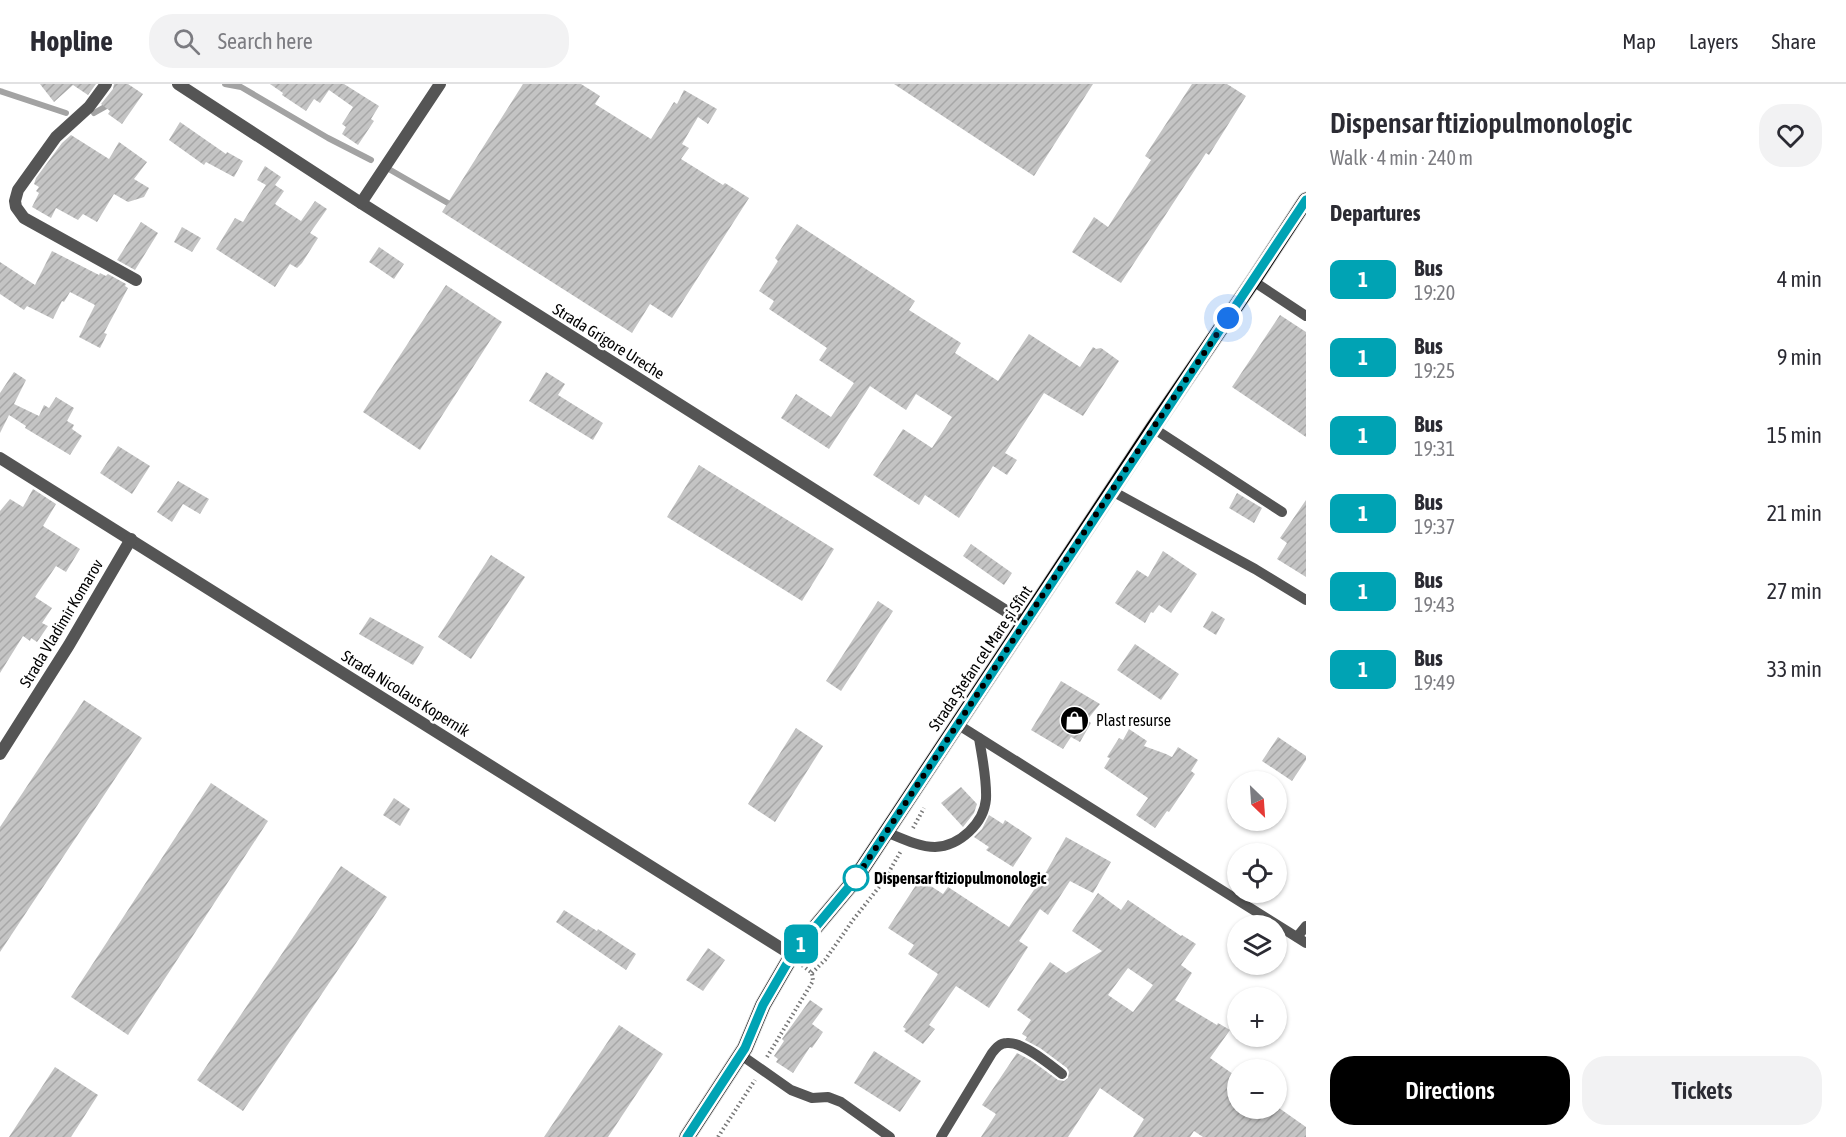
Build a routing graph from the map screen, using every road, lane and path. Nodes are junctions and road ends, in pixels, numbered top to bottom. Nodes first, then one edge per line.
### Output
1 (106, 84) edge
2 (178, 84) edge
3 (440, 84) edge
4 (1306, 200) edge
5 (361, 203) junction
6 (136, 280) dead end
7 (1253, 281) junction
8 (1306, 316) edge
9 (1153, 428) junction
10 (1, 460) edge
11 (1112, 491) junction
12 (1282, 512) dead end
13 (131, 539) junction
14 (1306, 600) edge
15 (1025, 623) junction
16 (957, 724) junction
17 (979, 738) junction
18 (0, 754) edge
19 (929, 799) dead end
20 (886, 832) junction
21 (907, 840) junction
22 (1306, 926) edge
23 (1302, 940) edge
24 (792, 955) junction
25 (812, 973) junction
26 (741, 1055) junction
27 (761, 1069) junction
28 (1062, 1074) dead end
29 (687, 1137) edge
30 (718, 1137) edge
31 (890, 1137) edge
32 (941, 1137) edge

1 - 6 street
2 - 5 street, Strada Grigore Ureche
3 - 5 street
4 - 7 main road, Strada Ștefan cel Mare și Sfînt
5 - 15 street, Strada Grigore Ureche
7 - 8 lane
7 - 9 main road, Strada Ștefan cel Mare și Sfînt
9 - 11 main road, Strada Ștefan cel Mare și Sfînt
9 - 12 lane
10 - 13 street, Strada Nicolaus Kopernik
11 - 14 lane
11 - 15 main road, Strada Ștefan cel Mare și Sfînt
13 - 18 street, Strada Vladimir Komarov
13 - 24 street, Strada Nicolaus Kopernik
15 - 16 main road, Strada Ștefan cel Mare și Sfînt
16 - 17 lane
16 - 20 main road, Strada Ștefan cel Mare și Sfînt
17 - 21 lane
17 - 23 lane
19 - 21 path
20 - 21 lane
20 - 24 main road, Strada Ștefan cel Mare și Sfînt
21 - 25 path
22 - 23 lane
24 - 25 path
24 - 26 main road, Strada Ștefan cel Mare și Sfînt
25 - 27 path
26 - 27 lane
26 - 29 main road, Strada Ștefan cel Mare și Sfînt
27 - 30 path
27 - 31 lane
28 - 32 lane

